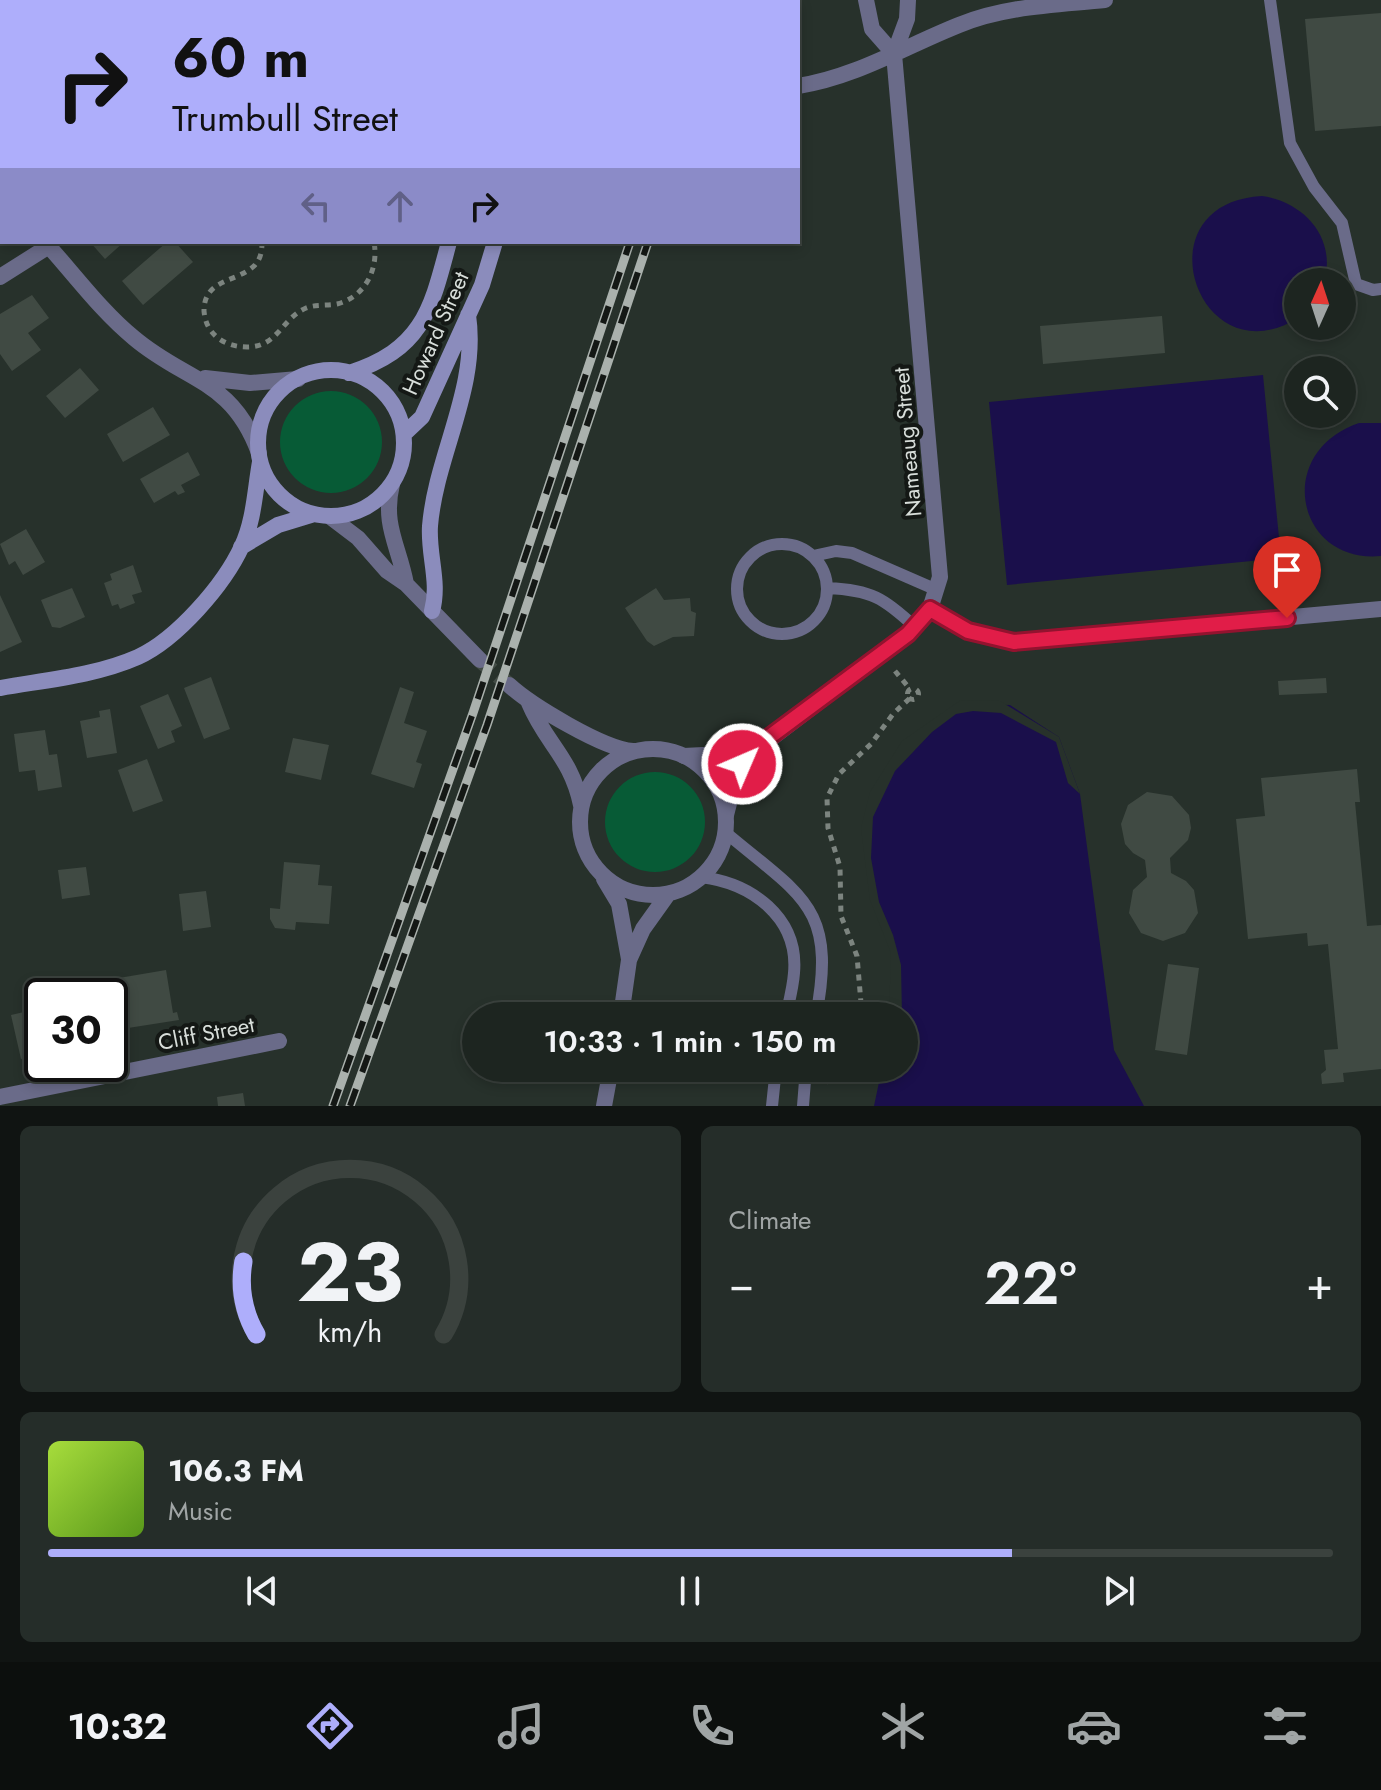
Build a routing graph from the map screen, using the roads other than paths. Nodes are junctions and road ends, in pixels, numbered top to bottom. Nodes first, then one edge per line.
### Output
1 (866, 0) edge
2 (908, 0) edge
3 (1105, 0) edge
4 (1270, 0) edge
5 (894, 54) junction
6 (800, 86) edge
7 (47, 244) edge
8 (448, 244) edge
9 (494, 244) edge
10 (0, 277) edge
11 (1381, 289) edge
12 (468, 315) junction
13 (349, 373) junction
14 (199, 378) junction
15 (298, 379) junction
16 (404, 434) junction
17 (260, 457) junction
18 (392, 484) junction
19 (322, 515) junction
20 (241, 547) junction
21 (813, 556) junction
22 (406, 584) junction
23 (828, 588) junction
24 (937, 590) junction
25 (930, 609) junction
26 (1381, 609) edge
27 (432, 611) junction
28 (915, 627) junction
29 (480, 660) tunnel mouth
30 (509, 685) tunnel mouth
31 (0, 688) edge
32 (529, 703) junction
33 (760, 744) junction
34 (635, 751) junction
35 (684, 756) junction
36 (581, 805) junction
37 (726, 824) junction
38 (598, 871) junction
39 (701, 877) junction
40 (668, 894) junction
41 (629, 960) junction
42 (623, 1002) edge
43 (789, 1002) edge
44 (818, 1002) edge
45 (279, 1041) dead end
46 (608, 1082) edge
47 (775, 1082) edge
48 (805, 1082) edge
49 (0, 1097) edge
50 (604, 1106) edge
51 (772, 1106) edge
52 (803, 1106) edge

1 - 5 street
2 - 5 street
3 - 5 street
4 - 11 lane
5 - 6 street
5 - 24 street, Nameaug Street
7 - 10 street
7 - 14 street
8 - 13 main road, Howard Street
9 - 12 main road, Howard Street
12 - 16 main road, Howard Street
12 - 27 main road
13 - 15 main road
13 - 16 main road
14 - 15 street
14 - 17 street
15 - 17 main road
16 - 18 main road
17 - 19 main road
17 - 20 main road
18 - 19 main road
18 - 22 street
19 - 20 main road
19 - 22 street
20 - 31 main road
21 - 23 lane
21 - 23 lane
21 - 24 lane
22 - 27 street
23 - 28 lane
24 - 25 street, Nameaug Street
25 - 26 street
25 - 28 street, Nameaug Street
27 - 29 street
28 - 33 street, Nameaug Street
30 - 32 street
32 - 34 street
32 - 36 street
33 - 35 street, Nameaug Street
33 - 37 street, Nameaug Street
34 - 35 street
34 - 36 street
35 - 37 street
36 - 38 street
37 - 39 street
37 - 44 lane
38 - 40 street
38 - 41 street
39 - 40 street
39 - 43 lane
40 - 41 street
41 - 42 street
45 - 49 street, Cliff Street
46 - 50 street
47 - 51 lane
48 - 52 lane

